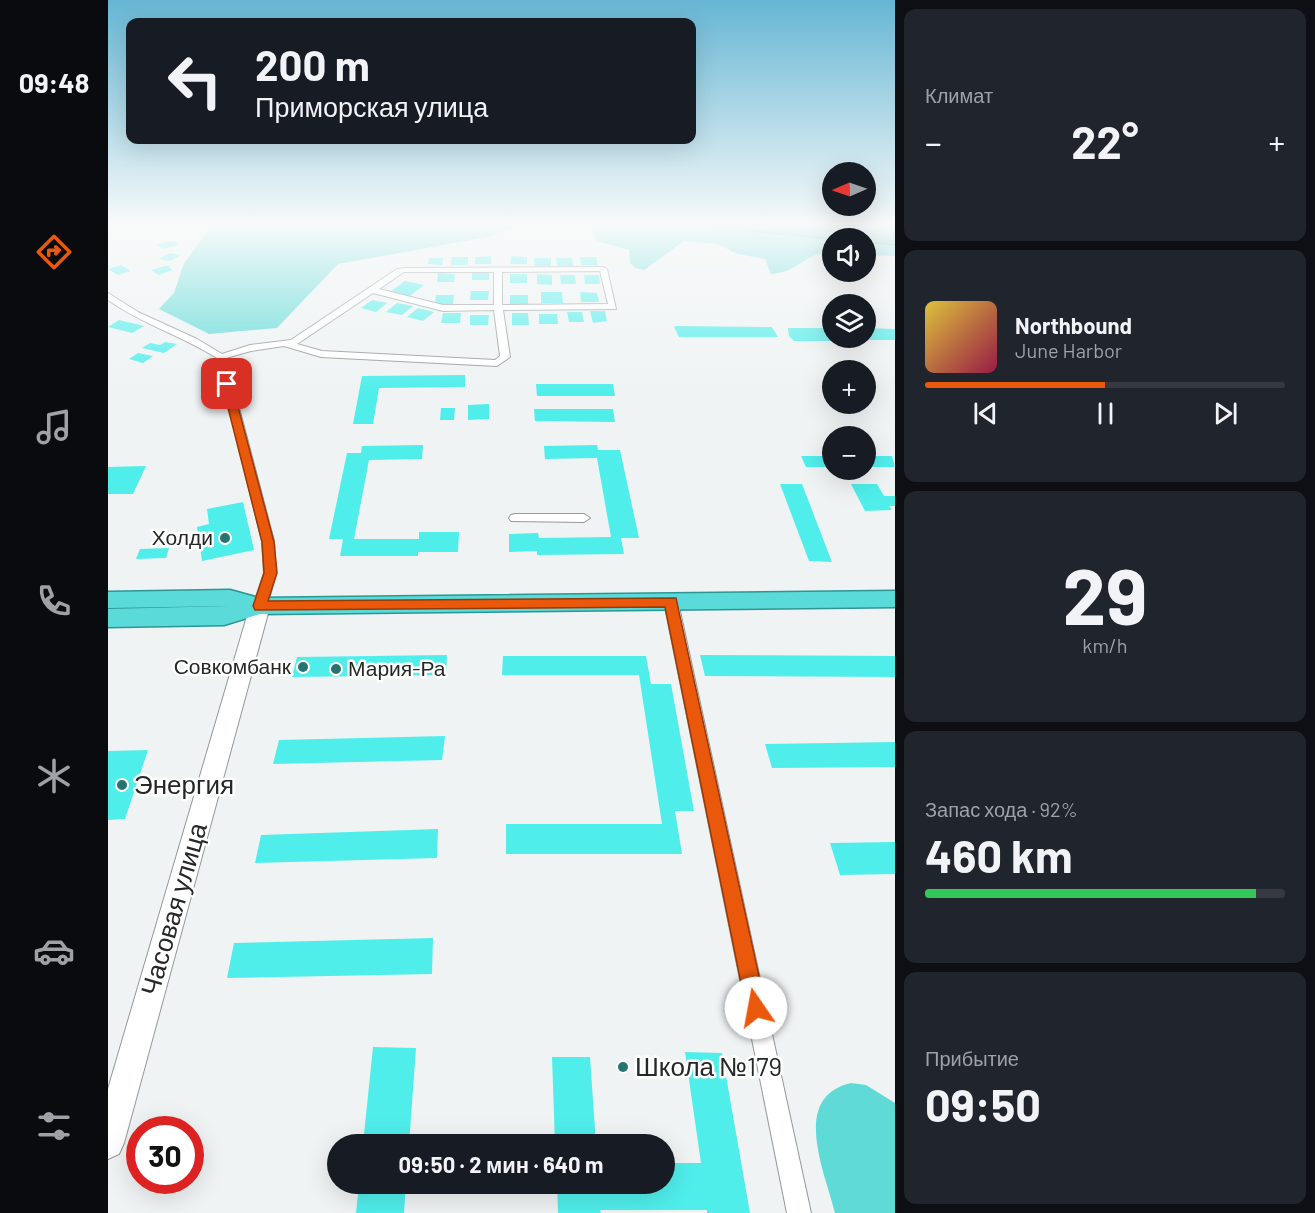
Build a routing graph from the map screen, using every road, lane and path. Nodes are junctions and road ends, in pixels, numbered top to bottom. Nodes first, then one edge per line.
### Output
1 (389, 280) edge
2 (498, 280) edge
3 (606, 280) edge
4 (372, 290) junction
5 (108, 296) edge
6 (129, 309) junction
7 (498, 309) junction
8 (108, 311) edge
9 (286, 344) junction
10 (221, 357) junction
11 (515, 518) dead end
12 (584, 518) dead end
13 (895, 599) edge
14 (108, 600) edge
15 (671, 602) junction
16 (260, 606) junction
17 (108, 618) edge
18 (108, 1143) edge
19 (799, 1213) edge

1 - 4 street
2 - 7 street
3 - 7 street
4 - 7 street
4 - 9 street
5 - 6 street
6 - 8 street
6 - 10 street
7 - 9 street
9 - 10 street
10 - 16 street
11 - 12 street
13 - 15 highway
14 - 16 highway
15 - 16 highway
15 - 19 street
16 - 17 highway
16 - 18 main road, Часовая улица

